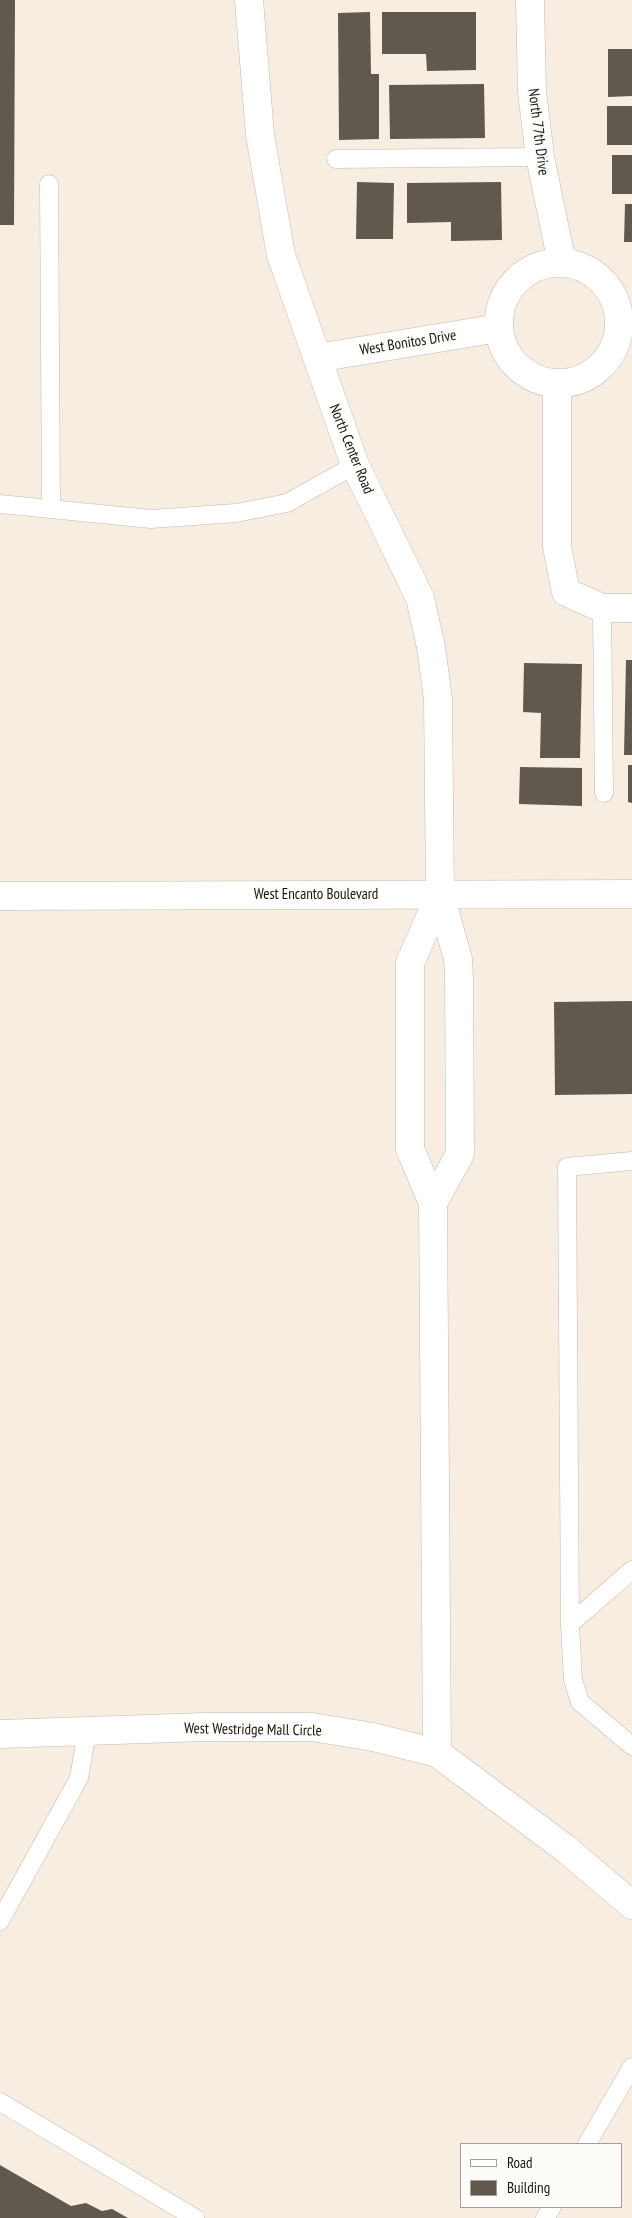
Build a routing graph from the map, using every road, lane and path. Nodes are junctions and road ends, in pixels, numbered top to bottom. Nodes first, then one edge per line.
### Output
1 (249, 0) edge
2 (530, 0) edge
3 (540, 157) junction
4 (336, 160) dead end
5 (49, 184) dead end
6 (562, 263) junction
7 (499, 328) junction
8 (626, 328) edge
9 (317, 358) junction
10 (557, 383) junction
11 (355, 465) junction
12 (0, 504) edge
13 (51, 508) junction
14 (602, 608) junction
15 (632, 608) edge
16 (604, 793) dead end
17 (632, 894) edge
18 (440, 895) junction
19 (0, 896) edge
20 (632, 1161) edge
21 (433, 1203) junction
22 (632, 1570) edge
23 (570, 1624) junction
24 (87, 1732) junction
25 (0, 1734) edge
26 (632, 1746) edge
27 (437, 1753) junction
28 (632, 1905) edge
29 (0, 1921) edge
30 (632, 2067) edge
31 (0, 2102) edge
32 (589, 2143) edge
33 (195, 2218) edge

1 - 9 street, North Center Road
2 - 3 street, North 77th Drive
3 - 4 lane
3 - 6 street, North 77th Drive
5 - 13 lane
6 - 7 street
6 - 8 street
7 - 9 street, West Bonitos Drive
7 - 10 street
8 - 10 street
9 - 11 street, North Center Road
10 - 14 street
11 - 13 lane
11 - 18 street, North Center Road
12 - 13 lane
14 - 15 street
14 - 16 lane
17 - 18 street, West Encanto Boulevard
18 - 19 street, West Encanto Boulevard
18 - 21 street
18 - 21 street
20 - 23 lane
21 - 27 street
22 - 23 lane
23 - 26 lane
24 - 25 street, West Westridge Mall Circle
24 - 27 street, West Westridge Mall Circle
24 - 29 lane
27 - 28 street, West Westridge Mall Circle
30 - 32 lane
31 - 33 lane

